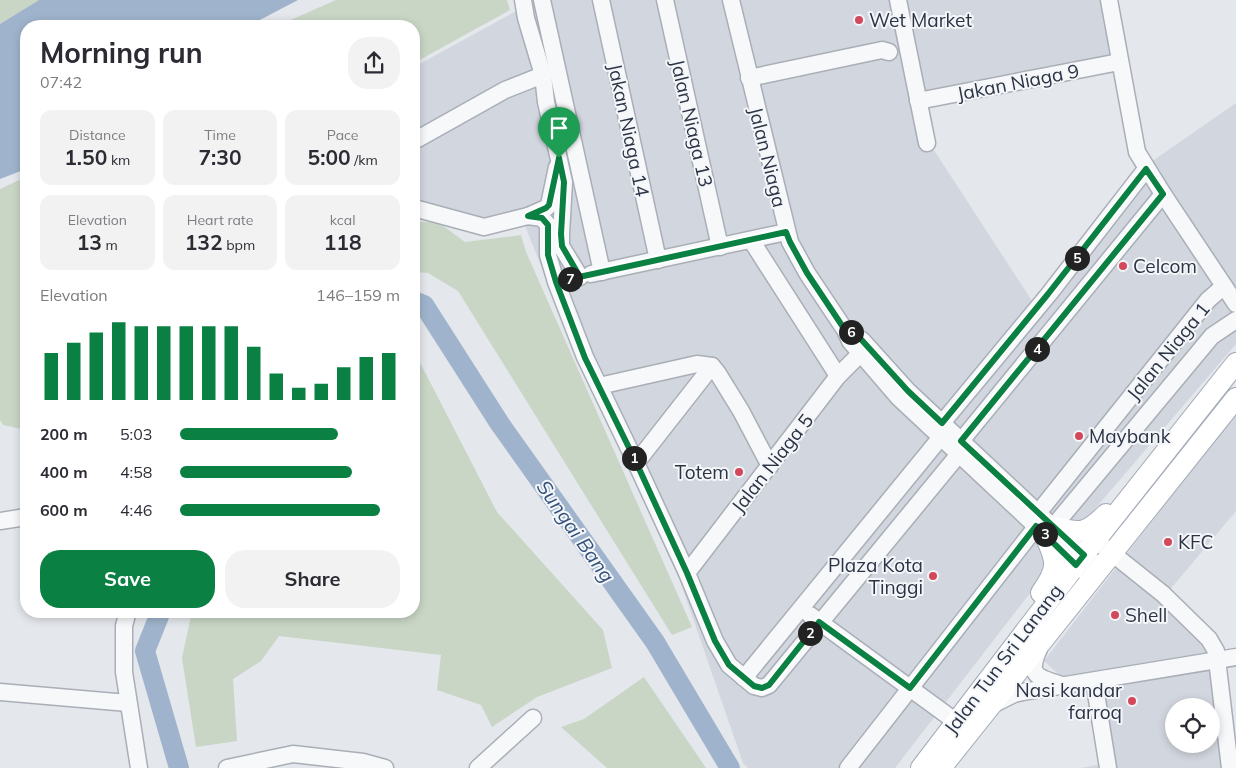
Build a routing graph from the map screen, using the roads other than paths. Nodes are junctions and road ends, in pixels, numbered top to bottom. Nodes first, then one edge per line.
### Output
1 (523, 0) edge
2 (542, 0) edge
3 (601, 0) edge
4 (665, 0) edge
5 (731, 0) edge
6 (898, 0) edge
7 (1108, 0) edge
8 (889, 52) dead end
9 (1119, 62) junction
10 (543, 76) junction
11 (749, 78) junction
12 (918, 101) junction
13 (420, 138) edge
14 (927, 143) dead end
15 (559, 158) junction
16 (1146, 169) junction
17 (1163, 194) junction
18 (420, 210) edge
19 (528, 216) junction
20 (786, 232) junction
21 (751, 240) junction
22 (720, 247) junction
23 (658, 260) junction
24 (602, 272) junction
25 (580, 277) junction
26 (556, 282) junction
27 (1224, 286) junction
28 (1236, 304) edge
29 (1236, 320) edge
30 (845, 330) junction
31 (860, 354) junction
32 (1236, 363) edge
33 (712, 366) junction
34 (838, 376) junction
35 (599, 386) junction
36 (1236, 398) edge
37 (942, 430) junction
38 (960, 448) junction
39 (636, 462) junction
40 (770, 466) junction
41 (1136, 490) junction
42 (20, 518) edge
43 (0, 521) edge
44 (1043, 525) junction
45 (1085, 553) junction
46 (1101, 567) junction
47 (687, 573) junction
48 (801, 608) junction
49 (126, 618) edge
50 (819, 622) junction
51 (1046, 636) junction
52 (1236, 657) edge
53 (1218, 659) junction
54 (1000, 663) junction
55 (744, 678) junction
56 (1094, 681) junction
57 (1066, 685) junction
58 (910, 688) junction
59 (0, 692) edge
60 (128, 703) junction
61 (986, 710) junction
62 (533, 718) dead end
63 (955, 721) junction
64 (139, 768) edge
65 (227, 768) edge
66 (384, 768) edge
67 (478, 768) edge
68 (848, 768) edge
69 (921, 768) edge
70 (941, 768) edge
71 (1108, 768) edge
72 (1230, 768) edge

1 - 10 street
2 - 24 street
3 - 23 street, Jakan Niaga 14
4 - 22 street, Jalan Niaga 13
5 - 11 street, Jalan Niaga
6 - 12 street
7 - 9 street
8 - 11 street
9 - 12 street, Jakan Niaga 9
9 - 16 street
10 - 13 street
10 - 15 street
11 - 20 street, Jalan Niaga
12 - 14 street
15 - 19 street
15 - 25 street
16 - 17 street
16 - 37 street
17 - 27 street
17 - 38 street
18 - 19 street
19 - 26 street
20 - 21 street
20 - 30 street, Jalan Niaga
21 - 22 street
21 - 34 street
22 - 23 street
23 - 24 street
24 - 25 street
25 - 26 street
26 - 35 street
27 - 28 street
27 - 44 street, Jalan Niaga 1
29 - 44 street, Jalan Niaga 1
30 - 31 street, Jalan Niaga
30 - 37 street, Jalan Niaga
31 - 34 street, Jalan Niaga 5
31 - 37 street, Jalan Niaga
32 - 41 main road, Jalan Tun Sri Lanang
33 - 35 street
33 - 39 street
33 - 40 street
34 - 40 street, Jalan Niaga 5
35 - 39 street
36 - 46 main road, Jalan Tun Sri Lanang
37 - 38 street, Jalan Niaga
37 - 48 street
38 - 44 street, Jalan Niaga
38 - 50 street
39 - 47 street
40 - 47 street, Jalan Niaga 5
41 - 44 main road
41 - 45 main road, Jalan Tun Sri Lanang
42 - 43 street
44 - 45 street, Jalan Niaga
44 - 54 main road
44 - 58 street, Jalan Niaga 1
45 - 46 street, Jalan Niaga
45 - 54 main road, Jalan Tun Sri Lanang
46 - 51 main road, Jalan Tun Sri Lanang
46 - 53 street, Jalan Niaga
47 - 55 street
48 - 50 street
48 - 55 street
49 - 60 street
50 - 55 street
50 - 58 street
51 - 57 street
51 - 61 main road, Jalan Tun Sri Lanang
52 - 53 street
53 - 56 street
53 - 72 street
54 - 63 main road, Jalan Tun Sri Lanang
56 - 57 street
56 - 71 street
57 - 61 street
58 - 63 street
58 - 68 street, Jalan Niaga 1
59 - 60 street
60 - 64 street
61 - 70 main road, Jalan Tun Sri Lanang
62 - 67 street
63 - 69 main road, Jalan Tun Sri Lanang
65 - 66 street

